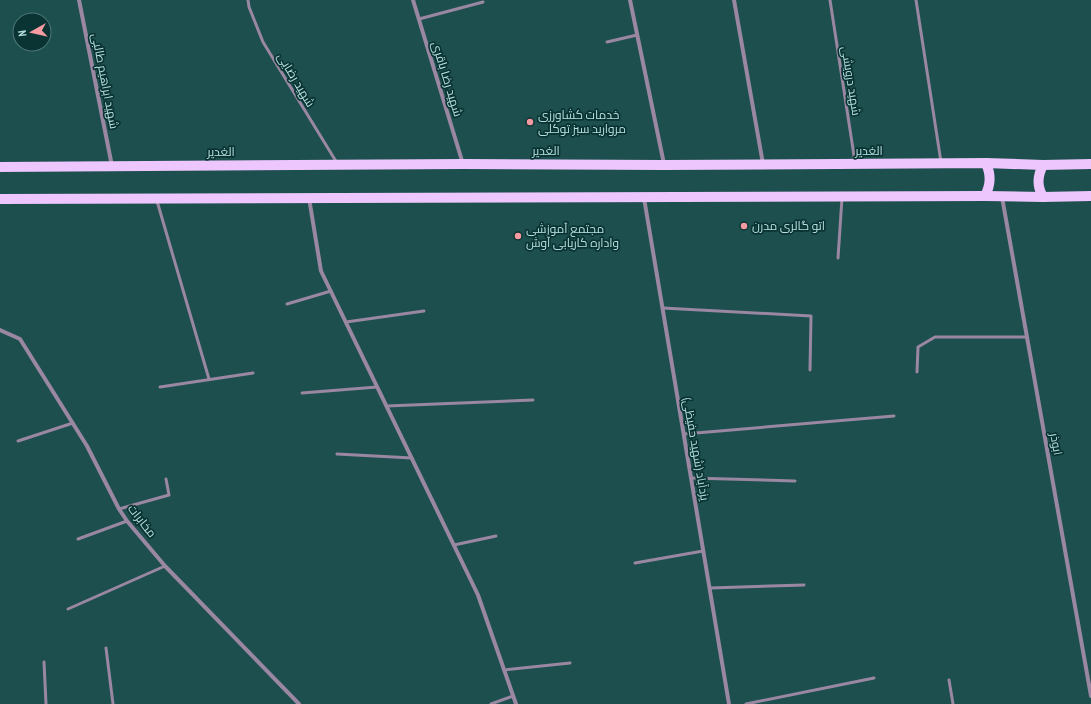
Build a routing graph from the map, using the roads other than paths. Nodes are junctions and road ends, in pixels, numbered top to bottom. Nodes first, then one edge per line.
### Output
1 (79, 0) edge
2 (248, 0) edge
3 (413, 0) edge
4 (630, 0) edge
5 (734, 0) edge
6 (830, 0) edge
7 (916, 0) edge
8 (483, 2) dead end
9 (419, 19) junction
10 (638, 35) junction
11 (607, 42) dead end
12 (338, 164) junction
13 (463, 164) junction
14 (763, 164) junction
15 (855, 164) junction
16 (941, 164) junction
17 (986, 164) junction
18 (1091, 164) edge
19 (664, 165) junction
20 (1043, 165) junction
21 (112, 166) junction
22 (0, 167) edge
23 (842, 196) junction
24 (985, 196) junction
25 (1002, 196) junction
26 (1091, 196) edge
27 (309, 197) junction
28 (644, 197) junction
29 (1044, 197) junction
30 (156, 198) junction
31 (0, 199) edge
32 (838, 258) dead end
33 (331, 291) junction
34 (287, 304) dead end
35 (663, 308) junction
36 (424, 312) dead end
37 (346, 322) junction
38 (0, 330) edge
39 (1027, 337) junction
40 (810, 370) dead end
41 (917, 372) dead end
42 (253, 373) dead end
43 (209, 379) junction
44 (160, 387) dead end
45 (378, 387) junction
46 (302, 393) dead end
47 (532, 400) dead end
48 (387, 406) junction
49 (894, 416) dead end
50 (73, 423) junction
51 (684, 434) junction
52 (18, 441) dead end
53 (337, 454) dead end
54 (412, 458) junction
55 (691, 478) junction
56 (166, 479) dead end
57 (795, 481) dead end
58 (119, 509) junction
59 (127, 521) junction
60 (496, 536) dead end
61 (78, 539) dead end
62 (454, 545) junction
63 (703, 551) junction
64 (635, 563) dead end
65 (165, 566) junction
66 (804, 586) dead end
67 (710, 588) junction
68 (68, 609) dead end
69 (106, 648) dead end
70 (44, 662) dead end
71 (570, 664) dead end
72 (504, 670) junction
73 (874, 678) dead end
74 (949, 680) dead end
75 (513, 696) junction
76 (1091, 696) edge
77 (46, 704) edge
78 (113, 704) edge
79 (299, 704) edge
80 (491, 704) edge
81 (516, 704) edge
82 (729, 704) edge
83 (746, 704) edge
84 (953, 704) edge

1 - 21 street, شهید ابراهیم طالبی
2 - 12 lane, شهید رضایی
3 - 9 street, شهید رضا باقری
4 - 10 street
5 - 14 street
6 - 15 lane, شهید درویشی
7 - 16 lane
8 - 9 lane
9 - 13 street, شهید رضا باقری
10 - 11 lane
10 - 19 street
12 - 13 main road, الغدیر
12 - 21 main road, الغدیر
13 - 19 main road, الغدیر
14 - 15 main road, الغدیر
14 - 19 main road, الغدیر
15 - 16 main road, الغدیر
16 - 17 main road, الغدیر
17 - 20 main road, الغدیر
17 - 24 main road
18 - 20 main road, الغدیر
20 - 29 main road
21 - 22 main road, الغدیر
23 - 24 main road
23 - 28 main road
23 - 32 lane
24 - 25 main road
25 - 29 main road
25 - 39 street, ابوذر
26 - 29 main road
27 - 28 main road
27 - 30 main road
27 - 33 street
28 - 35 street, یزدآباد (شهید حفیظی)
30 - 31 main road
30 - 43 lane
33 - 34 lane
33 - 37 street
35 - 40 lane
35 - 51 street, یزدآباد (شهید حفیظی)
36 - 37 lane
37 - 45 street
38 - 50 street, مخابرات
39 - 41 lane
39 - 76 street, ابوذر
42 - 43 lane
43 - 44 lane
45 - 46 lane
45 - 48 street
47 - 48 lane
48 - 54 street
49 - 51 lane
50 - 52 lane
50 - 58 street, مخابرات
51 - 55 street, یزدآباد (شهید حفیظی)
53 - 54 lane
54 - 62 street
55 - 57 lane
55 - 63 street, یزدآباد (شهید حفیظی)
56 - 58 lane
58 - 59 street, مخابرات
59 - 61 lane
59 - 65 street, مخابرات
60 - 62 lane
62 - 72 street
63 - 64 lane
63 - 67 street, یزدآباد (شهید حفیظی)
65 - 68 lane
65 - 79 street, مخابرات
66 - 67 lane
67 - 82 street, یزدآباد (شهید حفیظی)
69 - 78 lane
70 - 77 lane
71 - 72 lane
72 - 75 street
73 - 83 lane
74 - 84 lane
75 - 80 lane
75 - 81 street

